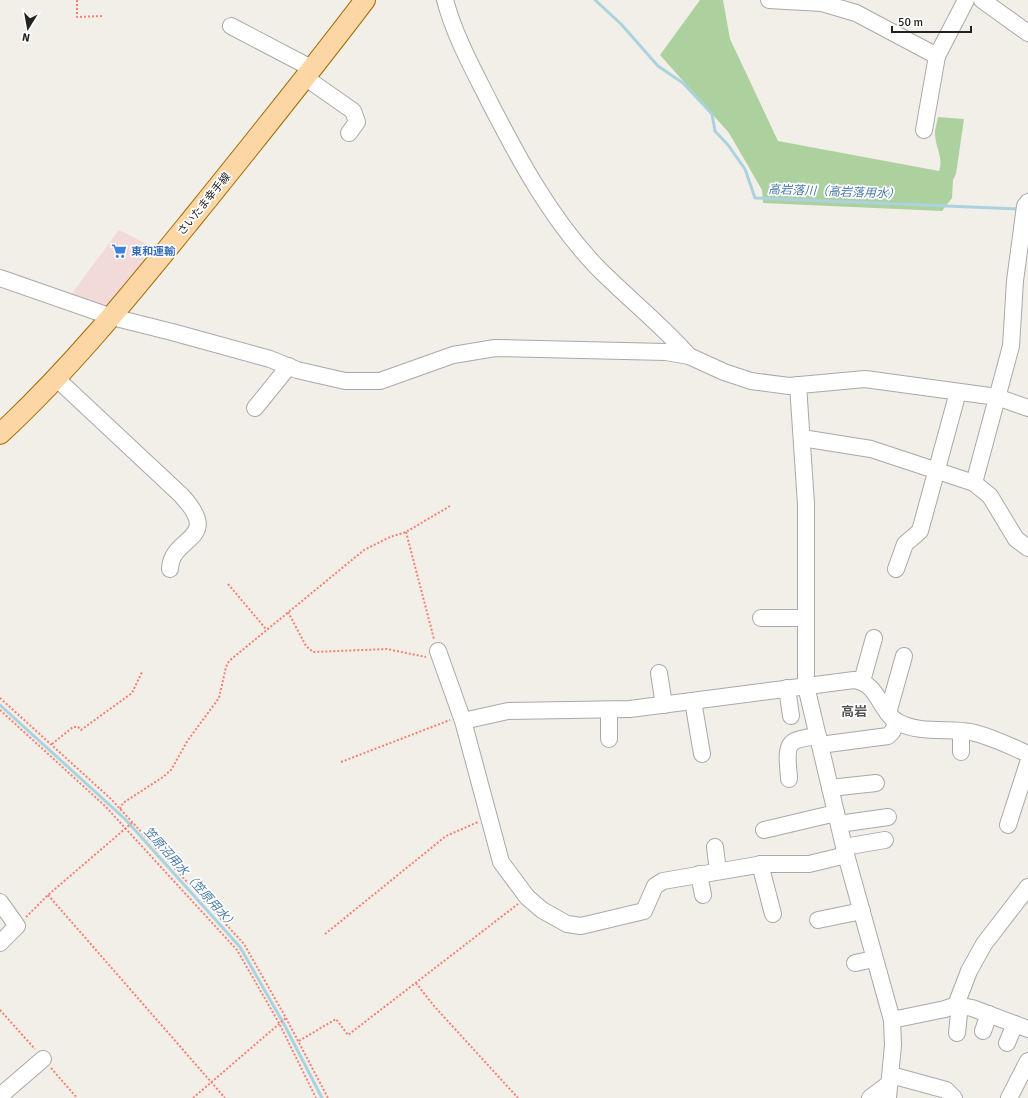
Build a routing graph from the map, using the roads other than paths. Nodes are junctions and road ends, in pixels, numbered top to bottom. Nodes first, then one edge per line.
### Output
1 (365, 0) edge
2 (445, 0) edge
3 (769, 0) edge
4 (966, 0) edge
5 (986, 1) edge
6 (232, 26) dead end
7 (1028, 33) edge
8 (937, 56) junction
9 (309, 74) junction
10 (924, 130) dead end
11 (349, 133) dead end
12 (1028, 202) edge
13 (1023, 253) edge
14 (0, 278) edge
15 (112, 317) junction
16 (689, 356) junction
17 (289, 366) junction
18 (57, 379) junction
19 (798, 385) junction
20 (958, 392) junction
21 (997, 397) junction
22 (255, 408) dead end
23 (1028, 408) edge
24 (0, 434) edge
25 (802, 438) junction
26 (938, 471) junction
27 (974, 483) junction
28 (1028, 548) edge
29 (170, 568) dead end
30 (896, 569) dead end
31 (761, 618) dead end
32 (804, 618) junction
33 (874, 638) dead end
34 (439, 654) road end
35 (904, 656) dead end
36 (659, 673) dead end
37 (862, 681) junction
38 (806, 686) junction
39 (787, 688) junction
40 (693, 701) junction
41 (664, 705) junction
42 (609, 710) junction
43 (791, 716) dead end
44 (893, 717) junction
45 (462, 718) junction
46 (962, 732) junction
47 (609, 739) dead end
48 (819, 740) junction
49 (961, 752) dead end
50 (702, 754) dead end
51 (1028, 754) edge
52 (1028, 763) edge
53 (789, 779) dead end
54 (876, 783) dead end
55 (830, 788) junction
56 (888, 816) dead end
57 (838, 819) junction
58 (1008, 825) dead end
59 (764, 830) dead end
60 (885, 840) dead end
61 (715, 847) dead end
62 (845, 851) junction
63 (760, 864) junction
64 (718, 871) junction
65 (699, 874) junction
66 (1028, 887) edge
67 (703, 894) dead end
68 (0, 902) edge
69 (862, 911) junction
70 (773, 914) dead end
71 (818, 920) dead end
72 (0, 943) edge
73 (874, 958) junction
74 (855, 963) dead end
75 (956, 1005) junction
76 (989, 1014) junction
77 (892, 1020) junction
78 (1021, 1026) edge
79 (982, 1032) dead end
80 (957, 1033) dead end
81 (1007, 1043) dead end
82 (43, 1059) dead end
83 (1028, 1061) edge
84 (890, 1085) edge
85 (0, 1096) edge
86 (870, 1098) edge
87 (954, 1098) edge
88 (1010, 1098) edge

1 - 9 main road, さいたま幸手線
2 - 16 street
3 - 8 street
4 - 8 street
5 - 7 street
6 - 9 street
8 - 10 street
9 - 11 street
9 - 15 main road, さいたま幸手線
12 - 13 street
13 - 21 street
14 - 15 street
15 - 17 street
15 - 18 main road, さいたま幸手線
16 - 17 street
16 - 19 street
17 - 22 street
18 - 24 main road, さいたま幸手線
18 - 29 street
19 - 20 street
19 - 25 street
20 - 21 street
20 - 26 street
21 - 23 street
21 - 27 street
25 - 26 street
25 - 32 street
26 - 27 street
26 - 30 street
27 - 28 street
31 - 32 street
32 - 38 street
33 - 37 street
34 - 45 street
35 - 44 street
36 - 41 street
37 - 38 street
37 - 44 street
38 - 39 street
38 - 48 street
39 - 40 street
39 - 43 street
40 - 41 street
40 - 50 street
41 - 42 street
42 - 45 street
42 - 47 street
44 - 46 street
44 - 48 street
45 - 65 street
46 - 49 street
46 - 51 street
48 - 53 street
48 - 55 street
52 - 58 street
54 - 55 street
55 - 57 street
56 - 57 street
57 - 59 street
57 - 62 street
60 - 62 street
61 - 64 street
62 - 63 street
62 - 69 street
63 - 64 street
63 - 70 street
64 - 65 street
65 - 67 street
66 - 75 street
68 - 72 street
69 - 71 street
69 - 73 street
73 - 74 street
73 - 77 street
75 - 76 street
75 - 77 street
75 - 80 street
76 - 78 street
76 - 79 street
77 - 84 street
78 - 81 street
82 - 85 street
83 - 88 street
84 - 86 street
84 - 87 street

